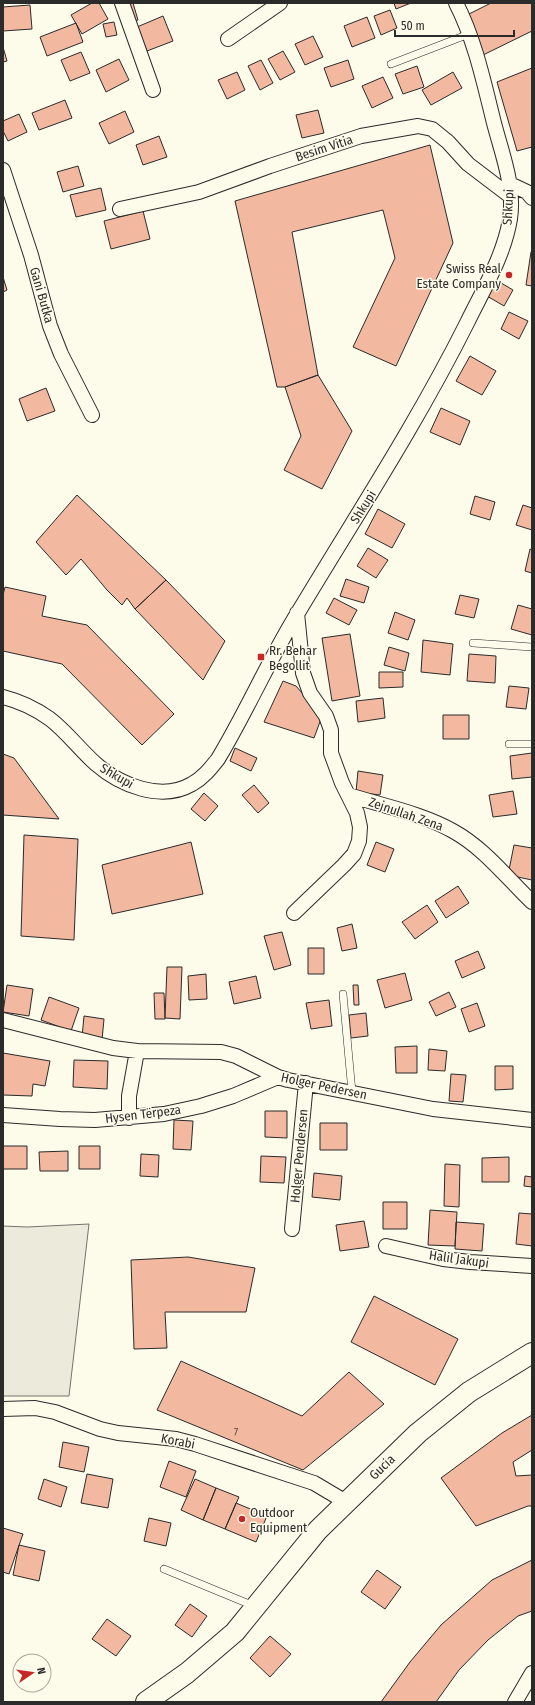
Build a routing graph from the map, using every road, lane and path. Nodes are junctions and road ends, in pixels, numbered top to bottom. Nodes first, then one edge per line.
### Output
1 (122, 3) edge
2 (280, 3) edge
3 (456, 3) edge
4 (469, 34) junction
5 (228, 39) dead end
6 (391, 64) dead end
7 (153, 90) dead end
8 (3, 170) edge
9 (510, 190) junction
10 (532, 198) edge
11 (120, 209) dead end
12 (92, 415) dead end
13 (297, 613) junction
14 (472, 643) dead end
15 (532, 647) edge
16 (3, 697) edge
17 (510, 744) dead end
18 (532, 744) edge
19 (349, 795) junction
20 (532, 902) edge
21 (294, 913) dead end
22 (343, 994) dead end
23 (3, 1020) edge
24 (137, 1051) junction
25 (278, 1077) junction
26 (306, 1083) junction
27 (352, 1092) junction
28 (3, 1114) edge
29 (129, 1118) junction
30 (532, 1120) edge
31 (292, 1229) dead end
32 (386, 1246) dead end
33 (532, 1266) edge
34 (532, 1353) edge
35 (3, 1408) edge
36 (346, 1502) junction
37 (164, 1569) dead end
38 (256, 1607) junction
39 (532, 1673) edge
40 (146, 1702) edge
41 (515, 1702) edge

1 - 7 street
2 - 5 street
3 - 4 street, Shkupi
4 - 6 lane
4 - 9 street, Shkupi
8 - 12 street, Gani Butka
9 - 10 street, Besim Vitia
9 - 11 street, Besim Vitia
9 - 13 street, Shkupi
13 - 16 street, Shkupi
13 - 19 street, Zejnullah Zena
14 - 15 lane
17 - 18 lane
19 - 20 street, Zejnullah Zena
19 - 21 street, Zejnullah Zena
22 - 27 lane
23 - 24 street, Holger Pedersen
24 - 25 street, Holger Pedersen
24 - 29 street
25 - 26 street, Holger Pedersen
25 - 29 street, Hysen Tërpeza
26 - 27 street, Holger Pedersen
26 - 31 street, Holger Pendersen
27 - 30 street, Holger Pedersen
28 - 29 street, Hysen Tërpeza
32 - 33 street, Halil Jakupi
34 - 36 street, Gucia
35 - 36 street, Korabi
36 - 38 street, Gucia
37 - 38 lane
38 - 40 street, Gucia
39 - 41 street

